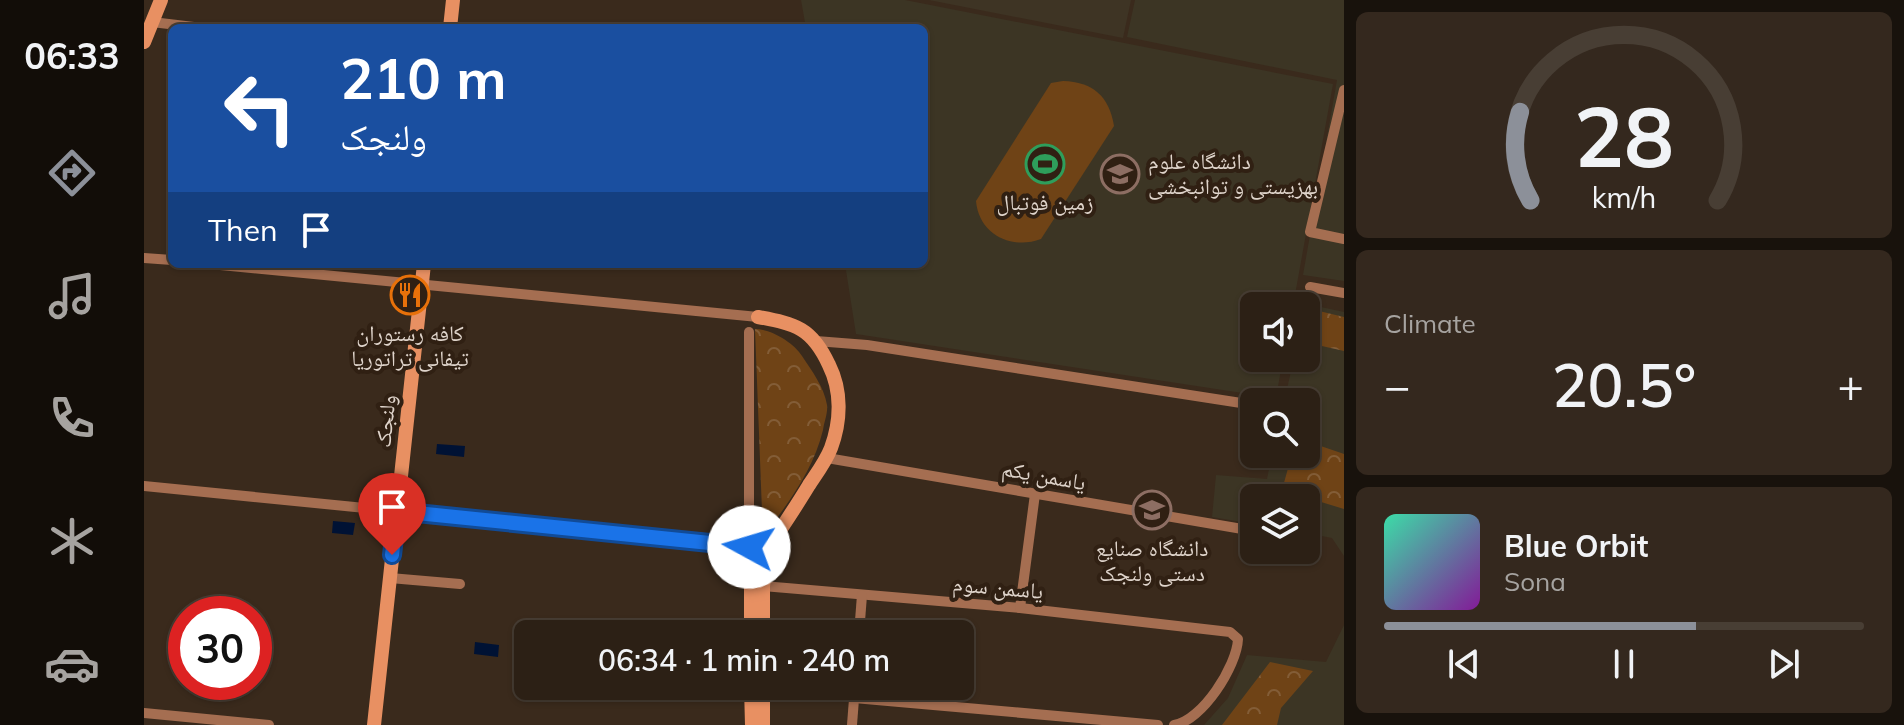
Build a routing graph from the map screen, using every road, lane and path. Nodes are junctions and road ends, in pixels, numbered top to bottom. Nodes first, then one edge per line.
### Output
1 (161, 0) edge
2 (453, 0) edge
3 (152, 22) junction
4 (169, 24) edge
5 (450, 24) edge
6 (144, 42) edge
7 (1344, 90) edge
8 (1344, 239) edge
9 (144, 258) edge
10 (168, 260) edge
11 (285, 268) edge
12 (424, 268) edge
13 (422, 284) junction
14 (1310, 287) dead end
15 (1344, 293) edge
16 (758, 317) joint
17 (749, 332) dead end
18 (816, 341) junction
19 (1240, 403) edge
20 (827, 458) junction
21 (144, 486) edge
22 (1035, 494) junction
23 (397, 511) junction
24 (1240, 529) edge
25 (749, 547) junction
26 (767, 548) junction
27 (390, 578) junction
28 (460, 584) dead end
29 (757, 586) junction
30 (862, 595) junction
31 (1020, 608) junction
32 (753, 620) edge
33 (761, 620) edge
34 (860, 620) edge
35 (751, 700) edge
36 (763, 700) edge
37 (854, 700) edge
38 (928, 700) edge
39 (144, 713) edge
40 (269, 725) edge
41 (374, 725) edge
42 (752, 725) edge
43 (763, 725) edge
44 (852, 725) edge
45 (1158, 725) edge
46 (1174, 725) edge

1 - 3 street
2 - 5 street
3 - 4 street
3 - 6 street
7 - 8 street
9 - 10 street
11 - 13 street
12 - 13 street, ولنجک
13 - 16 street
13 - 23 street, ولنجک
14 - 15 street
16 - 18 street
17 - 25 street
18 - 19 street
18 - 20 street
20 - 22 street, یاسمن یکم
20 - 26 street
21 - 23 street
22 - 24 street, یاسمن یکم
22 - 31 street
23 - 25 street
23 - 27 street, ولنجک
25 - 26 street
26 - 29 street
27 - 28 street
27 - 41 street, ولنجک
29 - 30 street, یاسمن سوم
29 - 32 street
29 - 33 street
30 - 31 street, یاسمن سوم
30 - 34 street
31 - 46 street, یاسمن سوم
35 - 42 street
36 - 43 street
37 - 44 street
38 - 45 street
39 - 40 street

